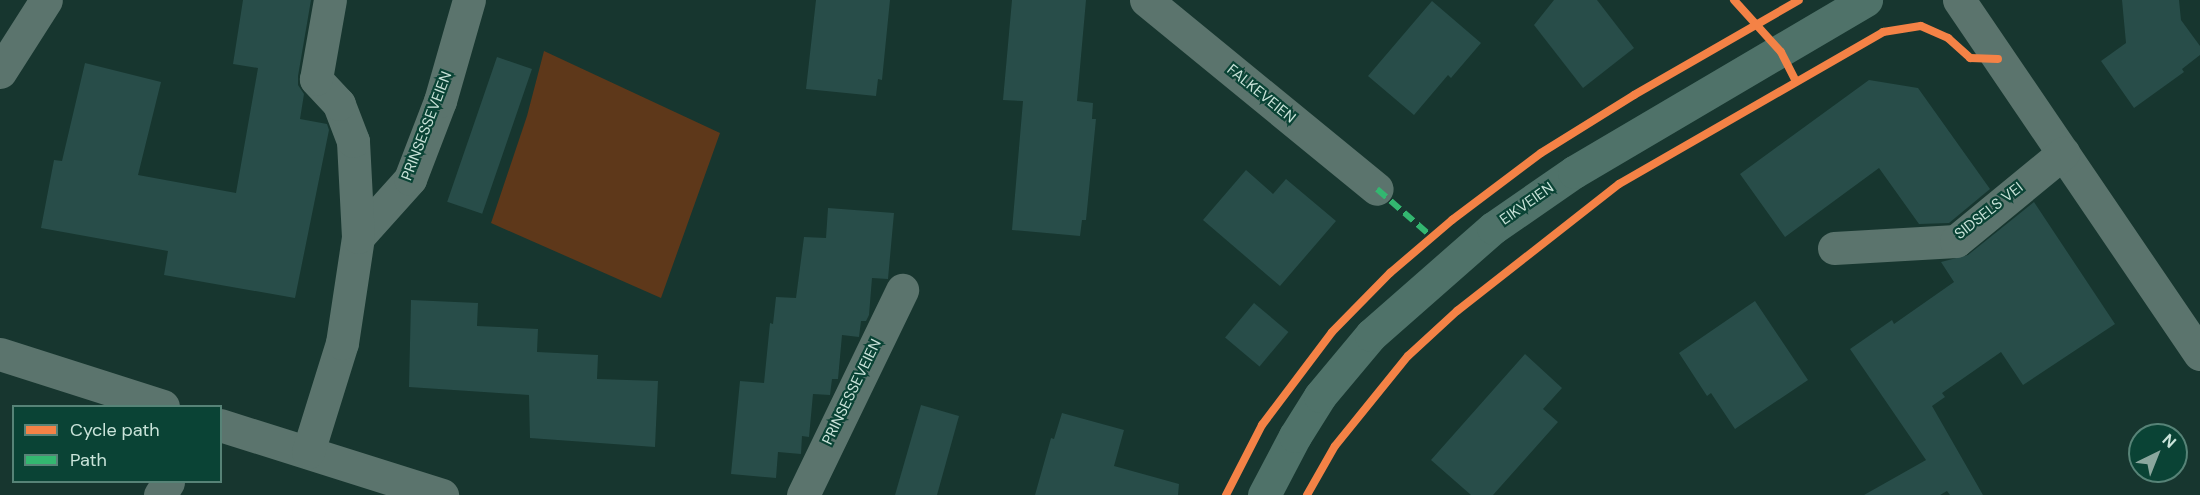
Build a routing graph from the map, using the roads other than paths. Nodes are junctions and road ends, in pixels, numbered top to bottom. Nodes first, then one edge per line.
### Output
1 (46, 0) edge
2 (330, 0) edge
3 (469, 0) edge
4 (1146, 0) edge
5 (1866, 0) edge
6 (1959, 0) edge
7 (0, 72) edge
8 (2063, 153) junction
9 (1377, 189) dead end
10 (358, 237) junction
11 (1834, 248) dead end
12 (902, 290) dead end
13 (2199, 350) edge
14 (0, 354) edge
15 (160, 405) edge
16 (222, 426) edge
17 (308, 452) junction
18 (442, 495) edge
19 (803, 495) edge
20 (1264, 495) edge

1 - 7 street
2 - 10 street
3 - 10 street, PRINSESSEVEIEN
4 - 9 street, FALKEVEIEN
5 - 20 main road, EIKVEIEN
6 - 8 street
8 - 11 street, SIDSELS VEI
8 - 13 street
10 - 17 street
12 - 19 street, PRINSESSEVEIEN
14 - 15 street
16 - 17 street
17 - 18 street

